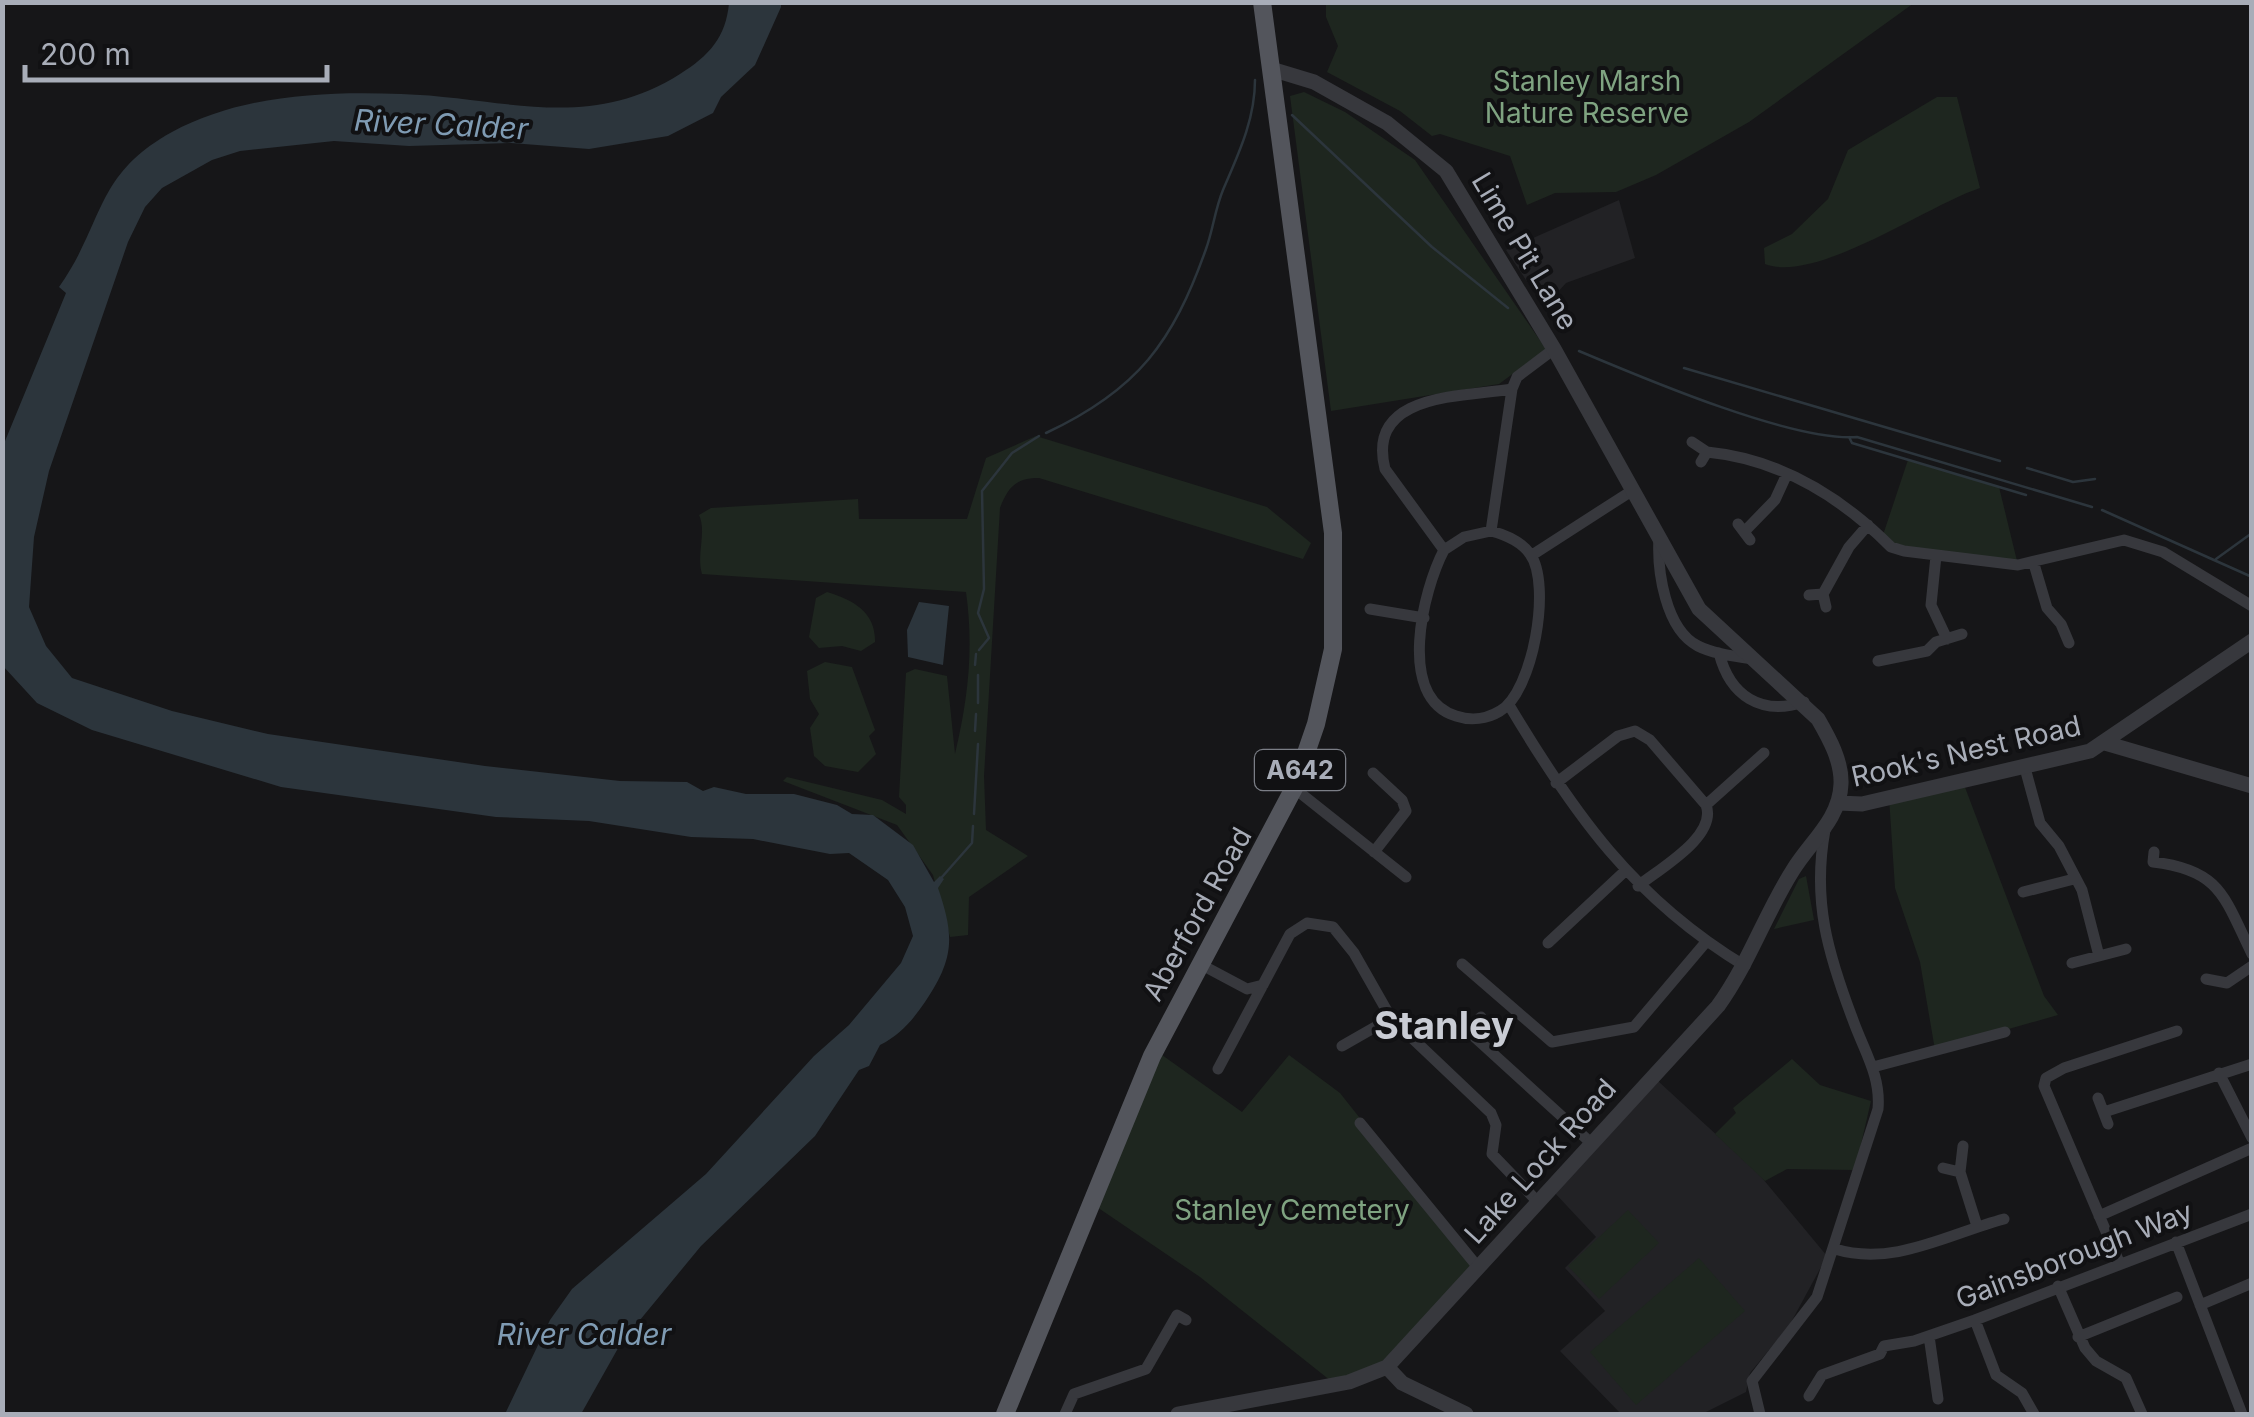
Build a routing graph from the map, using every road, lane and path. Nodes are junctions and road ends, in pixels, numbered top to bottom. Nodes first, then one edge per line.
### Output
1 (1262, 2) edge
2 (1271, 69) junction
3 (1554, 348) junction
4 (1512, 389) junction
5 (1692, 442) dead end
6 (1786, 476) junction
7 (1633, 490) junction
8 (1868, 525) junction
9 (1491, 531) junction
10 (1744, 532) dead end
11 (1659, 538) junction
12 (1444, 550) junction
13 (1532, 555) junction
14 (1936, 556) junction
15 (2034, 564) junction
16 (1809, 596) dead end
17 (2252, 606) edge
18 (1370, 609) dead end
19 (1424, 618) junction
20 (1962, 634) dead end
21 (1946, 639) junction
22 (2252, 640) edge
23 (2069, 643) dead end
24 (1720, 654) junction
25 (1754, 660) junction
26 (1878, 661) dead end
27 (1804, 702) junction
28 (1509, 705) junction
29 (2105, 743) junction
30 (1764, 753) dead end
31 (2025, 768) junction
32 (1373, 773) dead end
33 (1556, 782) junction
34 (2252, 786) edge
35 (1294, 788) junction
36 (1838, 804) junction
37 (1706, 805) junction
38 (1826, 826) junction
39 (1374, 852) junction
40 (2154, 852) dead end
41 (1798, 863) junction
42 (1624, 872) junction
43 (1406, 878) dead end
44 (1817, 878) junction
45 (2074, 880) junction
46 (1638, 886) junction
47 (2023, 892) dead end
48 (2246, 928) edge
49 (1706, 942) junction
50 (1548, 943) dead end
51 (2126, 949) dead end
52 (2252, 954) edge
53 (2098, 956) junction
54 (2072, 963) dead end
55 (1200, 964) junction
56 (1462, 964) dead end
57 (1745, 966) junction
58 (2252, 966) edge
59 (2206, 979) dead end
60 (1262, 986) junction
61 (1480, 1017) dead end
62 (1391, 1018) junction
63 (2174, 1030) dead end
64 (2004, 1032) dead end
65 (1341, 1048) dead end
66 (2252, 1064) edge
67 (1873, 1067) junction
68 (1218, 1069) dead end
69 (2219, 1073) junction
70 (2098, 1098) dead end
71 (1360, 1123) dead end
72 (2252, 1138) edge
73 (1590, 1142) junction
74 (1963, 1146) dead end
75 (2252, 1148) edge
76 (1943, 1168) dead end
77 (1960, 1172) junction
78 (1536, 1200) junction
79 (2252, 1214) edge
80 (2099, 1216) junction
81 (2004, 1218) dead end
82 (1977, 1226) junction
83 (2176, 1242) junction
84 (1835, 1250) junction
85 (2119, 1262) junction
86 (1477, 1266) junction
87 (2252, 1284) edge
88 (2058, 1286) junction
89 (2177, 1297) dead end
90 (2200, 1304) junction
91 (1186, 1320) dead end
92 (1975, 1320) junction
93 (1929, 1336) junction
94 (2078, 1337) junction
95 (1387, 1367) junction
96 (1809, 1396) dead end
97 (1938, 1399) dead end
98 (2252, 1410) edge
99 (1005, 1414) edge
100 (1065, 1414) edge
101 (1178, 1414) edge
102 (1466, 1414) edge
103 (1760, 1414) edge
104 (2034, 1414) edge
105 (2142, 1414) edge
106 (2242, 1414) edge

1 - 2 main road, Aberford Road / A642
2 - 3 street, Lime Pit Lane
2 - 35 main road, Aberford Road / A642
3 - 4 street
3 - 7 street, Lime Pit Lane
4 - 9 street
4 - 12 street
5 - 6 street
6 - 8 street
6 - 10 street
7 - 11 street, Lime Pit Lane
7 - 13 street
8 - 14 street
8 - 16 street
9 - 12 street
9 - 13 street
11 - 24 street, Lime Pit Lane
11 - 25 street, Lime Pit Lane
12 - 19 street
13 - 28 street
14 - 15 street
14 - 21 street
15 - 17 street
15 - 23 street
18 - 19 street
19 - 28 street
20 - 21 street
21 - 26 street
22 - 29 street, Rook's Nest Road
24 - 25 street, Lime Pit Lane
24 - 27 street, Lime Pit Lane
25 - 27 street, Lime Pit Lane
27 - 36 street, Lime Pit Lane
28 - 33 street
29 - 31 street, Rook's Nest Road
29 - 34 street
30 - 37 street
31 - 36 street, Rook's Nest Road
31 - 45 street
32 - 39 street
33 - 37 street
33 - 42 street
35 - 39 street
35 - 55 main road, Aberford Road / A642
36 - 38 street, Lake Lock Road
37 - 46 street
38 - 41 street, Lake Lock Road
38 - 44 street
39 - 43 street
40 - 48 street
41 - 44 street
41 - 57 street, Lake Lock Road
42 - 46 street
42 - 50 street
44 - 67 street
45 - 47 street
45 - 53 street
46 - 49 street
48 - 52 street
49 - 56 street
49 - 57 street
51 - 53 street
53 - 54 street
55 - 60 street
55 - 99 main road, Aberford Road / A642
57 - 73 street, Lake Lock Road
58 - 59 street
60 - 62 street
60 - 68 street
61 - 73 street
62 - 65 street
62 - 78 street
63 - 80 street
64 - 67 street
66 - 69 street
67 - 84 street
69 - 70 street
69 - 72 street
71 - 86 street
73 - 78 street, Lake Lock Road
74 - 77 street
75 - 80 street
76 - 77 street
77 - 82 street
78 - 86 street, Lake Lock Road
79 - 83 street, Gainsborough Way
80 - 85 street
81 - 82 street
82 - 84 street
83 - 85 street, Gainsborough Way
83 - 90 street
84 - 103 street
85 - 88 street, Gainsborough Way
86 - 95 street, Lake Lock Road
87 - 90 street
88 - 92 street, Gainsborough Way
88 - 94 street
89 - 94 street
90 - 106 street
91 - 100 street
92 - 93 street, Gainsborough Way
92 - 104 street
93 - 96 street, Gainsborough Way
93 - 97 street
94 - 105 street
95 - 101 street, Lake Lock Road
95 - 102 street
98 - 106 street

